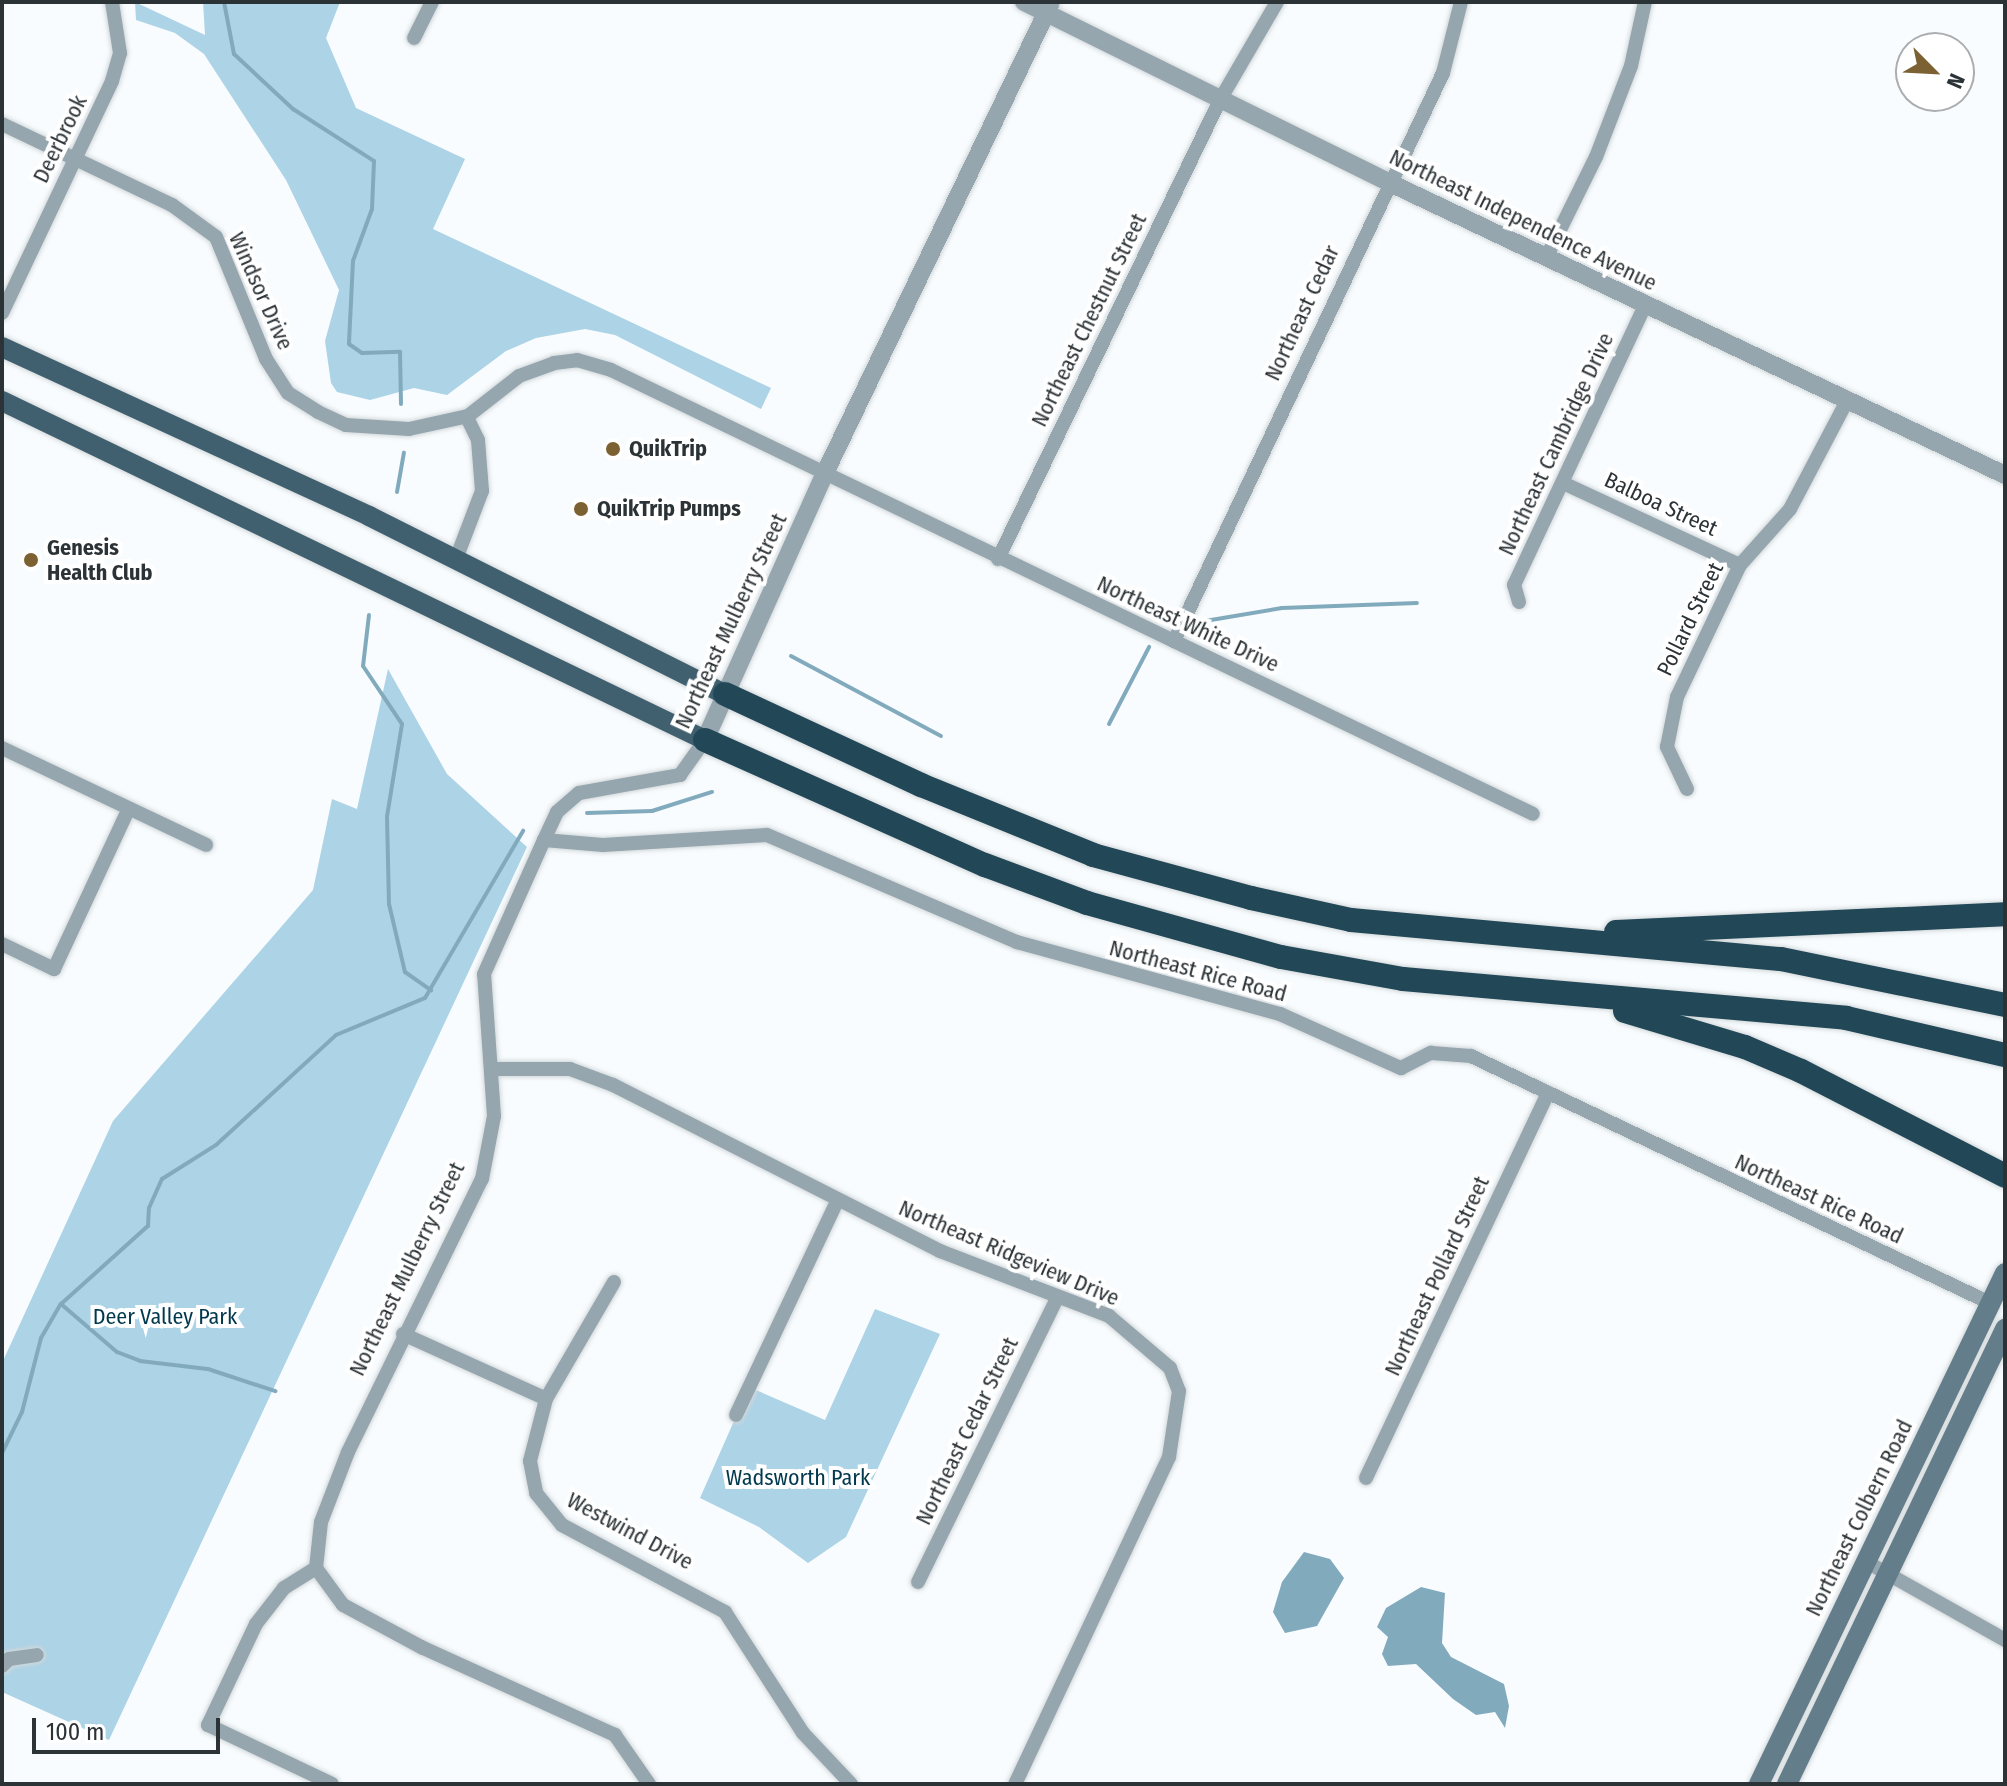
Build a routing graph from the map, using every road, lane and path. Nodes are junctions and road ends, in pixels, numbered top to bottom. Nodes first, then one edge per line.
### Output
1 (112, 2) edge
2 (432, 2) edge
3 (1024, 2) edge
4 (1277, 2) edge
5 (1461, 2) edge
6 (1645, 2) edge
7 (1049, 7) edge
8 (414, 38) dead end
9 (1220, 100) junction
10 (2, 124) edge
11 (75, 158) junction
12 (1388, 182) junction
13 (1547, 256) junction
14 (1645, 305) junction
15 (2, 313) edge
16 (2, 347) edge
17 (1848, 399) junction
18 (2, 401) edge
19 (467, 417) junction
20 (824, 475) junction
21 (2005, 475) edge
22 (1563, 483) junction
23 (456, 559) junction
24 (998, 559) junction
25 (1740, 565) junction
26 (1519, 602) dead end
27 (1174, 641) junction
28 (725, 694) junction
29 (705, 740) junction
30 (2, 748) edge
31 (1687, 789) dead end
32 (128, 810) junction
33 (1533, 814) dead end
34 (544, 840) junction
35 (206, 845) dead end
36 (2005, 914) edge
37 (1496, 935) junction
38 (2, 944) edge
39 (1553, 993) junction
40 (2005, 1005) edge
41 (2005, 1055) edge
42 (493, 1069) junction
43 (1548, 1093) junction
44 (2000, 1178) edge
45 (837, 1201) junction
46 (2005, 1273) edge
47 (614, 1282) dead end
48 (1056, 1300) junction
49 (1990, 1303) junction
50 (403, 1334) junction
51 (2002, 1336) edge
52 (546, 1399) junction
53 (736, 1415) dead end
54 (1366, 1478) dead end
55 (1865, 1561) junction
56 (316, 1568) junction
57 (1887, 1575) junction
58 (918, 1582) dead end
59 (2005, 1640) edge
60 (37, 1655) dead end
61 (2, 1666) edge
62 (332, 1784) edge
63 (649, 1784) edge
64 (851, 1784) edge
65 (1015, 1784) edge
66 (1759, 1784) edge
67 (1787, 1784) edge

1 - 11 street, Deerbrook
2 - 8 street
3 - 7 street, Northeast Independence Avenue
4 - 9 street, Northeast Chestnut Street
5 - 12 street, Northeast Cedar
6 - 13 street
7 - 9 street, Northeast Independence Avenue
7 - 20 street, Northeast Mulberry Street
9 - 12 street, Northeast Independence Avenue
9 - 24 street, Northeast Chestnut Street
10 - 11 street, Windsor Drive
11 - 15 street, Deerbrook
11 - 19 street, Windsor Drive
12 - 13 street, Northeast Independence Avenue
12 - 27 street, Northeast Cedar
13 - 14 street, Northeast Independence Avenue
14 - 17 street, Northeast Independence Avenue
14 - 22 street, Northeast Cambridge Drive
16 - 23 main road
17 - 21 street, Northeast Independence Avenue
17 - 25 street, Pollard Street
18 - 29 main road
19 - 20 street, Windsor Drive
19 - 23 street
20 - 24 street, Northeast White Drive
20 - 28 street, Northeast Mulberry Street
22 - 25 street, Balboa Street
22 - 26 street, Northeast Cambridge Drive
23 - 28 main road
24 - 27 street, Northeast White Drive
25 - 31 street, Pollard Street
27 - 33 street, Northeast White Drive
28 - 29 street, Northeast Mulberry Street
28 - 37 highway
29 - 34 street, Northeast Mulberry Street
29 - 39 highway
30 - 32 street
32 - 35 street
32 - 38 street
34 - 42 street, Northeast Mulberry Street
34 - 43 street, Northeast Rice Road
36 - 37 highway
37 - 40 highway
39 - 41 highway
39 - 44 highway
42 - 45 street, Northeast Ridgeview Drive
42 - 50 street, Northeast Mulberry Street
43 - 49 street, Northeast Rice Road
43 - 54 street, Northeast Pollard Street
45 - 48 street, Northeast Ridgeview Drive
45 - 53 street
46 - 49 main road, Northeast Colbern Road
47 - 52 street, Westwind Drive
48 - 58 street, Northeast Cedar Street
48 - 65 street, Northeast Ridgeview Drive
49 - 51 main road
49 - 55 main road, Northeast Colbern Road
50 - 52 street
50 - 56 street, Northeast Mulberry Street
51 - 57 main road
52 - 64 street, Westwind Drive
55 - 57 street
55 - 66 main road, Northeast Colbern Road
56 - 62 street
56 - 63 street
57 - 59 street
57 - 67 main road
60 - 61 street

